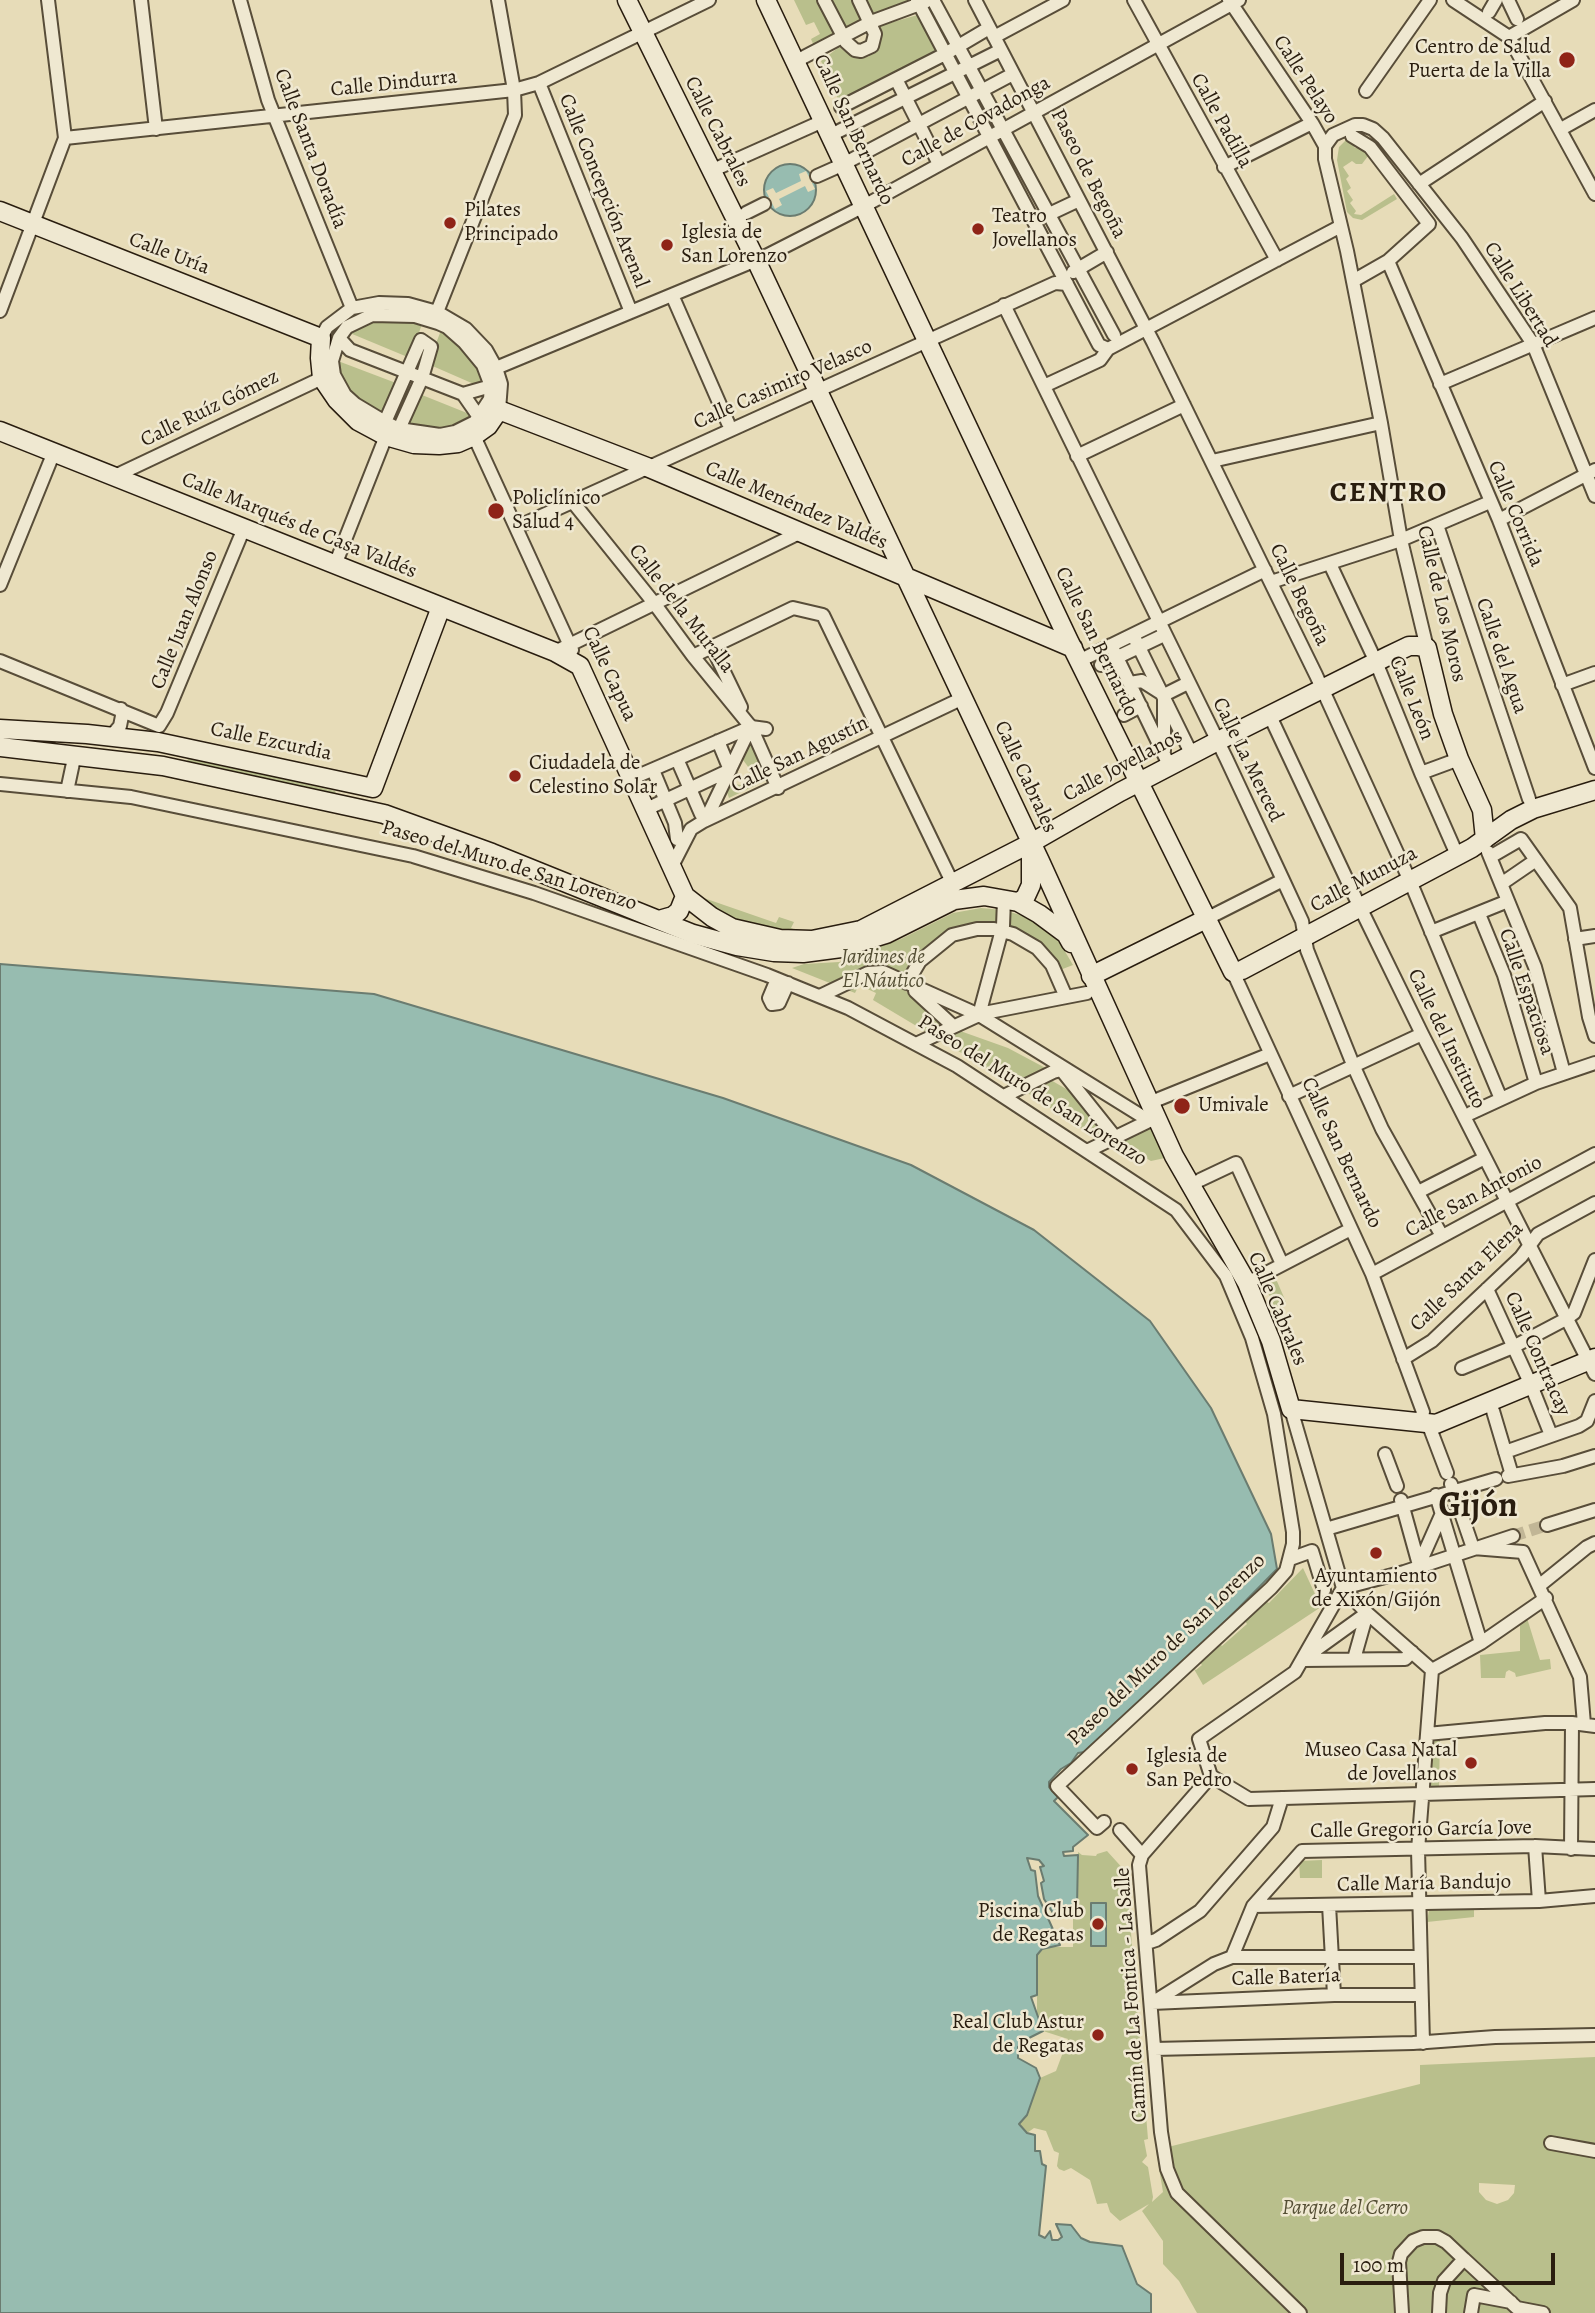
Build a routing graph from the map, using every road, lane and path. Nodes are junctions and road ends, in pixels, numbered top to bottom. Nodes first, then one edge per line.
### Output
1 (48, 0) edge
2 (141, 0) edge
3 (240, 0) edge
4 (498, 0) edge
5 (627, 0) edge
6 (709, 0) edge
7 (766, 0) edge
8 (824, 0) edge
9 (859, 0) edge
10 (975, 0) edge
11 (1063, 0) edge
12 (1134, 0) edge
13 (1430, 0) edge
14 (1453, 0) edge
15 (1496, 0) edge
16 (1508, 0) edge
17 (1573, 0) edge
18 (925, 1) edge
19 (1233, 1) edge
20 (1489, 12) dead end
21 (1517, 19) dead end
22 (871, 22) junction
23 (642, 32) junction
24 (992, 33) junction
25 (1509, 37) junction
26 (843, 38) junction
27 (1157, 45) junction
28 (958, 46) junction
29 (1001, 50) junction
30 (943, 51) junction
31 (808, 55) dead end
32 (969, 66) junction
33 (955, 73) junction
34 (1013, 74) junction
35 (896, 79) junction
36 (539, 83) junction
37 (514, 90) junction
38 (982, 90) junction
39 (1366, 92) dead end
40 (906, 97) junction
41 (968, 98) junction
42 (1545, 101) junction
43 (841, 107) dead end
44 (1595, 110) edge
45 (1034, 113) junction
46 (274, 116) junction
47 (1312, 123) junction
48 (919, 124) junction
49 (830, 127) junction
50 (156, 128) junction
51 (1003, 129) junction
52 (1561, 129) junction
53 (1352, 136) dead end
54 (988, 137) junction
55 (65, 138) junction
56 (1325, 146) junction
57 (850, 160) dead end
58 (939, 164) junction
59 (1224, 167) junction
60 (835, 168) dead end
61 (711, 171) junction
62 (817, 176) dead end
63 (1419, 184) junction
64 (1595, 194) edge
65 (1079, 200) junction
66 (764, 204) dead end
67 (1437, 205) junction
68 (864, 206) junction
69 (0, 211) edge
70 (746, 213) dead end
71 (1049, 214) junction
72 (1033, 222) junction
73 (33, 225) junction
74 (1429, 225) junction
75 (1341, 226) junction
76 (1107, 252) junction
77 (756, 260) junction
78 (1277, 260) junction
79 (1388, 261) junction
80 (1078, 269) junction
81 (1354, 281) junction
82 (1061, 282) junction
83 (672, 295) junction
84 (1004, 306) junction
85 (352, 308) junction
86 (0, 312) edge
87 (631, 312) junction
88 (432, 316) junction
89 (1595, 318) edge
90 (447, 327) junction
91 (1147, 330) junction
92 (1114, 335) dead end
93 (330, 338) junction
94 (927, 340) junction
95 (426, 343) junction
96 (1533, 344) junction
97 (1108, 349) junction
98 (496, 368) junction
99 (405, 372) junction
100 (322, 377) junction
101 (422, 378) junction
102 (1440, 384) junction
103 (491, 386) junction
104 (1044, 386) junction
105 (817, 391) junction
106 (463, 394) junction
107 (1184, 405) junction
108 (499, 410) junction
109 (1381, 422) junction
110 (728, 423) dead end
111 (476, 425) junction
112 (390, 429) junction
113 (0, 430) edge
114 (54, 452) junction
115 (1077, 456) junction
116 (1212, 461) junction
117 (647, 467) junction
118 (1591, 472) edge
119 (115, 476) junction
120 (1595, 496) edge
121 (572, 501) junction
122 (1490, 502) junction
123 (1499, 520) junction
124 (1437, 525) junction
125 (517, 527) junction
126 (244, 528) junction
127 (801, 532) junction
128 (1401, 540) junction
129 (1330, 564) junction
130 (335, 565) junction
131 (1265, 570) junction
132 (906, 578) junction
133 (1271, 582) junction
134 (0, 585) edge
135 (654, 603) junction
136 (442, 607) junction
137 (1161, 629) junction
138 (1136, 641) junction
139 (712, 647) junction
140 (562, 648) junction
141 (1427, 648) junction
142 (1114, 651) junction
143 (1076, 654) junction
144 (693, 656) junction
145 (0, 661) edge
146 (1377, 662) junction
147 (1101, 665) dead end
148 (580, 666) joint
149 (1595, 673) edge
150 (1130, 683) junction
151 (1188, 683) junction
152 (1562, 685) junction
153 (1322, 690) junction
154 (1164, 695) junction
155 (963, 698) junction
156 (1141, 706) junction
157 (121, 709) junction
158 (1124, 715) dead end
159 (1270, 716) junction
160 (1164, 724) junction
161 (751, 727) junction
162 (0, 729) edge
163 (766, 729) dead end
164 (159, 734) junction
165 (103, 736) junction
166 (881, 737) junction
167 (718, 741) junction
168 (1218, 742) junction
169 (0, 747) edge
170 (1189, 748) junction
171 (677, 759) junction
172 (1459, 759) junction
173 (1167, 760) junction
174 (73, 763) dead end
175 (163, 766) junction
176 (1595, 768) edge
177 (653, 770) junction
178 (730, 770) junction
179 (1421, 774) junction
180 (633, 778) junction
181 (1140, 782) junction
182 (0, 784) edge
183 (373, 788) junction
184 (778, 788) junction
185 (690, 789) junction
186 (1595, 790) edge
187 (67, 791) junction
188 (1529, 799) dead end
189 (666, 800) junction
190 (653, 806) dead end
191 (1482, 810) junction
192 (384, 814) junction
193 (1507, 820) junction
194 (677, 839) dead end
195 (1031, 843) junction
196 (1454, 848) dead end
197 (1487, 849) junction
198 (1537, 863) junction
199 (672, 866) junction
200 (1283, 880) junction
201 (952, 882) junction
202 (1412, 885) junction
203 (1505, 894) junction
204 (685, 896) junction
205 (1011, 901) junction
206 (1360, 907) junction
207 (1479, 914) junction
208 (1208, 918) junction
209 (659, 920) junction
210 (1002, 929) junction
211 (1431, 932) junction
212 (1305, 936) junction
213 (1595, 936) edge
214 (1575, 939) junction
215 (1233, 972) junction
216 (905, 982) junction
217 (1089, 984) junction
218 (820, 996) junction
219 (1066, 997) junction
220 (979, 1015) junction
221 (951, 1026) junction
222 (1422, 1034) junction
223 (1595, 1036) edge
224 (916, 1044) junction
225 (1270, 1054) junction
226 (1595, 1063) edge
227 (1354, 1067) junction
228 (1059, 1069) junction
229 (1564, 1073) junction
230 (1536, 1083) junction
231 (1004, 1096) junction
232 (1289, 1096) junction
233 (1501, 1099) junction
234 (1471, 1112) dead end
235 (1151, 1114) junction
236 (1115, 1137) junction
237 (1087, 1151) junction
238 (1595, 1154) edge
239 (1479, 1161) dead end
240 (1200, 1180) dead end
241 (1418, 1192) junction
242 (1507, 1201) junction
243 (1595, 1203) edge
244 (1351, 1229) junction
245 (1442, 1236) junction
246 (1529, 1244) junction
247 (1595, 1260) edge
248 (1282, 1264) junction
249 (1372, 1274) junction
250 (1247, 1283) junction
251 (1487, 1289) junction
252 (1566, 1320) junction
253 (1513, 1347) junction
254 (1404, 1359) junction
255 (1593, 1364) edge
256 (1462, 1368) dead end
257 (1531, 1385) junction
258 (1595, 1401) edge
259 (1292, 1409) junction
260 (1493, 1410) dead end
261 (1428, 1423) junction
262 (1551, 1435) junction
263 (1505, 1452) junction
264 (1385, 1454) dead end
265 (1595, 1456) edge
266 (1505, 1477) junction
267 (1451, 1485) junction
268 (1396, 1486) dead end
269 (1436, 1496) junction
270 (1397, 1505) junction
271 (1595, 1510) edge
272 (1442, 1514) junction
273 (1547, 1525) tunnel mouth
274 (1326, 1529) junction
275 (1513, 1536) tunnel mouth
276 (1595, 1544) edge
277 (1473, 1548) junction
278 (1290, 1559) junction
279 (1455, 1560) junction
280 (1413, 1568) junction
281 (1540, 1585) junction
282 (1343, 1588) junction
283 (1324, 1590) dead end
284 (1546, 1598) junction
285 (1367, 1613) junction
286 (1481, 1643) junction
287 (1412, 1651) junction
288 (1354, 1659) junction
289 (1303, 1660) junction
290 (1432, 1670) junction
291 (1584, 1724) edge
292 (1427, 1734) junction
293 (1211, 1776) junction
294 (1570, 1790) junction
295 (1595, 1790) edge
296 (1421, 1794) junction
297 (1282, 1798) junction
298 (1104, 1822) dead end
299 (1120, 1830) dead end
300 (1535, 1846) junction
301 (1571, 1849) junction
302 (1595, 1849) edge
303 (1418, 1850) junction
304 (1142, 1855) junction
305 (1595, 1896) edge
306 (1539, 1901) junction
307 (1420, 1904) junction
308 (1329, 1905) junction
309 (1253, 1906) junction
310 (1147, 1943) junction
311 (1232, 1957) junction
312 (1420, 1957) junction
313 (1331, 1958) junction
314 (1334, 1995) junction
315 (1421, 1995) junction
316 (1152, 2003) junction
317 (1595, 2035) edge
318 (1423, 2043) junction
319 (1154, 2049) junction
320 (1551, 2143) dead end
321 (1595, 2151) edge
322 (1464, 2259) junction
323 (1511, 2302) junction
324 (1300, 2313) edge
325 (1402, 2313) edge
326 (1439, 2313) edge
327 (1471, 2313) edge
328 (1543, 2313) edge

1 - 55 street
2 - 50 street
3 - 46 street, Calle Santa Doradía
4 - 37 street
5 - 23 street, Calle Cabrales
6 - 23 street, Calle Dindurra
7 - 49 street, Calle San Bernardo
8 - 26 street
9 - 22 street
10 - 24 street, Paseo de Begoña
11 - 24 street
12 - 27 street, Calle Padilla
13 - 39 street
14 - 25 street
15 - 20 street
16 - 21 street
17 - 25 street
18 - 22 street
18 - 28 street
18 - 30 street
19 - 27 street, Calle de Covadonga
19 - 47 street, Calle Pelayo
22 - 26 street
22 - 26 street
23 - 36 street, Calle Dindurra
23 - 61 street, Calle Cabrales
24 - 28 street
24 - 29 street, Paseo de Begoña
25 - 42 street
26 - 31 street
27 - 45 street, Calle de Covadonga
27 - 59 street, Calle Padilla
28 - 30 street
28 - 32 street
29 - 32 street
29 - 34 street, Paseo de Begoña
30 - 33 street
30 - 35 street
32 - 33 street
32 - 38 street
33 - 40 street
33 - 41 street
34 - 38 street
34 - 45 street, Paseo de Begoña
35 - 40 street
35 - 43 street
36 - 37 street, Calle Dindurra
36 - 87 street, Calle Concepción Arenal
37 - 46 street, Calle Dindurra
37 - 88 street
38 - 41 street
38 - 51 street
40 - 48 street
40 - 49 street
41 - 48 street
41 - 54 street
42 - 52 street
42 - 63 street
44 - 52 street
45 - 51 street, Calle de Covadonga
45 - 65 street, Paseo de Begoña
46 - 50 street, Calle Dindurra
46 - 85 street, Calle Santa Doradía
47 - 56 street, Calle Pelayo
47 - 59 street
48 - 57 street
48 - 58 street
49 - 61 street
49 - 68 street, Calle San Bernardo
50 - 55 street, Calle Dindurra
51 - 54 street, Calle de Covadonga
51 - 71 street
52 - 64 street
53 - 74 street
54 - 58 street, Calle de Covadonga
54 - 72 street
55 - 73 street
56 - 63 street, Calle Libertad
56 - 75 street, Calle de Los Moros
58 - 68 street, Calle de Covadonga
59 - 78 street, Calle Padilla
60 - 62 street
61 - 77 street, Calle Cabrales
63 - 67 street, Calle Libertad
65 - 71 street
65 - 76 street, Paseo de Begoña
66 - 70 street
67 - 74 street
67 - 96 street, Calle Libertad
68 - 77 street, Calle de Covadonga
68 - 94 street, Calle San Bernardo
69 - 73 street, Calle Uría
71 - 72 street
71 - 80 street
72 - 82 street
73 - 86 street
73 - 93 street, Calle Uría
74 - 79 street
75 - 78 street
75 - 81 street, Calle de Los Moros
76 - 80 street, Calle Casimiro Velasco
76 - 91 street, Paseo de Begoña
77 - 83 street, Calle de Covadonga
77 - 105 street, Calle Cabrales
78 - 91 street
79 - 81 street
79 - 102 street, Calle Corrida
80 - 82 street, Calle Casimiro Velasco
80 - 92 street
81 - 109 street, Calle de Los Moros
82 - 84 street, Calle Casimiro Velasco
82 - 97 street
83 - 87 street, Calle de Covadonga
83 - 110 street
84 - 94 street, Calle Casimiro Velasco
84 - 104 street, Calle La Merced
85 - 88 street
85 - 93 street
87 - 98 street, Calle de Covadonga
88 - 90 street
88 - 93 street
88 - 95 street
88 - 98 street
89 - 96 street
90 - 95 street
90 - 103 street
91 - 97 street
91 - 107 street, Calle Begoña
93 - 99 street
93 - 100 street
93 - 112 street
94 - 105 street, Calle Casimiro Velasco
94 - 143 street, Calle San Bernardo
95 - 99 street
95 - 101 street
96 - 102 street
96 - 118 street, Calle Libertad
97 - 104 street
98 - 108 street
99 - 101 street
99 - 112 street
100 - 112 street
100 - 119 street, Calle Ruíz Gómez
101 - 106 street
101 - 112 street
102 - 122 street, Calle Corrida
103 - 106 street
103 - 111 street
104 - 115 street, Calle La Merced
105 - 117 street, Calle Casimiro Velasco
105 - 132 street, Calle Cabrales
106 - 111 street, Calle Capua
107 - 115 street
107 - 116 street, Calle Begoña
108 - 111 street
108 - 117 street, Calle Menéndez Valdés
109 - 116 street
109 - 128 street, Calle de Los Moros
111 - 112 street
111 - 125 street, Calle Capua
112 - 130 street
113 - 114 street, Calle Marqués de Casa Valdés
114 - 119 street, Calle Marqués de Casa Valdés
114 - 134 street
115 - 137 street, Calle La Merced
116 - 131 street, Calle Begoña
117 - 121 street, Calle Casimiro Velasco
117 - 127 street, Calle Menéndez Valdés
118 - 120 street, Calle Libertad
118 - 123 street
119 - 126 street, Calle Marqués de Casa Valdés
121 - 125 street, Calle Casimiro Velasco
121 - 135 street, Calle de la Muralla
122 - 123 street, Calle Corrida
122 - 124 street
123 - 152 street, Calle Corrida
124 - 128 street
124 - 188 street, Calle del Agua
125 - 140 street, Calle Capua
126 - 130 street, Calle Marqués de Casa Valdés
126 - 164 street, Calle Juan Alonso
127 - 132 street, Calle Menéndez Valdés
127 - 135 street
128 - 129 street
128 - 141 street, Calle de Los Moros
129 - 133 street
129 - 146 street, Calle León
130 - 136 street, Calle Marqués de Casa Valdés
131 - 133 street, Calle Begoña
131 - 137 street
132 - 143 street, Calle Menéndez Valdés
132 - 155 street, Calle Cabrales
133 - 153 street, Calle Begoña
135 - 140 street
135 - 144 street, Calle de la Muralla
136 - 140 street, Calle Marqués de Casa Valdés
136 - 183 street
137 - 138 street
137 - 151 street, Calle La Merced
138 - 142 street
138 - 154 street
139 - 144 street
139 - 161 street
139 - 166 street
140 - 148 street, Calle Marqués de Casa Valdés
141 - 146 street, Calle Jovellanos
141 - 172 street, Calle de Los Moros
142 - 143 street
142 - 147 street
142 - 150 street
143 - 181 street, Calle San Bernardo
144 - 161 street, Calle de la Muralla
145 - 157 street, Calle Ezcurdia
146 - 153 street, Calle Jovellanos
146 - 179 street, Calle León
148 - 180 street, Calle Capua
149 - 152 street
150 - 154 street
150 - 156 street
151 - 154 street
151 - 168 street, Calle La Merced
152 - 176 street, Calle Corrida
153 - 159 street, Calle Jovellanos
153 - 202 street, Calle Begoña
154 - 160 street
154 - 170 street
155 - 166 street, Calle San Agustín
155 - 195 street, Calle Cabrales
156 - 158 street
156 - 160 street
156 - 173 street
157 - 164 street, Calle Ezcurdia
157 - 165 street
159 - 168 street, Calle Jovellanos
159 - 206 street, Calle del Instituto
160 - 170 street
160 - 173 street
161 - 163 street
161 - 167 street
161 - 178 street
161 - 184 street
162 - 165 street
164 - 165 street
164 - 175 street
164 - 183 street, Calle Ezcurdia
166 - 184 street, Calle San Agustín
166 - 201 street
167 - 171 street
167 - 178 street
168 - 170 street, Calle Jovellanos
168 - 200 street, Calle La Merced
169 - 175 street
170 - 173 street, Calle Jovellanos
171 - 177 street
171 - 185 street
172 - 179 street
172 - 191 street, Calle de Los Moros
173 - 181 street, Calle Jovellanos
174 - 187 street
175 - 192 street
177 - 180 street
177 - 189 street
178 - 185 street
178 - 185 street
179 - 196 street, Calle León
180 - 199 street, Calle Capua
181 - 195 street, Calle Jovellanos
181 - 208 street, Calle San Bernardo
182 - 187 street, Paseo del Muro de San Lorenzo
183 - 192 street
184 - 199 street, Calle San Agustín
185 - 189 street
186 - 193 street, Calle Munuza
187 - 218 street, Paseo del Muro de San Lorenzo
189 - 190 street
189 - 194 street
191 - 193 street
191 - 197 street, Calle de Los Moros
192 - 209 street
193 - 197 street, Calle Munuza
195 - 201 street, Calle Jovellanos
195 - 205 street
195 - 217 street, Calle Cabrales
197 - 198 street
197 - 202 street, Calle Munuza
197 - 203 street
198 - 203 street
198 - 214 street
199 - 204 street, Calle Capua
200 - 208 street
200 - 212 street, Calle La Merced
201 - 204 street, Calle Jovellanos
202 - 206 street, Calle Munuza
202 - 211 street, Calle Begoña
203 - 207 street
203 - 229 street
204 - 209 street
205 - 209 street
205 - 210 street
205 - 217 street
206 - 212 street, Calle Munuza
206 - 222 street, Calle del Instituto
207 - 211 street
207 - 230 street, Calle Espaciosa
208 - 215 street, Calle San Bernardo
208 - 217 street
210 - 216 street
210 - 219 street
210 - 220 street
211 - 233 street, Calle Begoña
212 - 215 street, Calle Munuza
212 - 227 street, Calle La Merced
213 - 214 street
214 - 223 street
215 - 225 street, Calle San Bernardo
216 - 218 street
216 - 220 street
216 - 221 street
217 - 219 street
217 - 235 street, Calle Cabrales
218 - 224 street, Paseo del Muro de San Lorenzo
219 - 220 street
220 - 221 street
220 - 228 street
221 - 224 street
222 - 227 street
222 - 242 street, Calle del Instituto
224 - 231 street, Paseo del Muro de San Lorenzo
225 - 232 street, Calle San Bernardo
225 - 235 street
226 - 229 street
227 - 232 street
227 - 241 street, Calle La Merced
228 - 231 street
228 - 235 street
228 - 236 street
229 - 230 street
230 - 233 street
231 - 237 street, Paseo del Muro de San Lorenzo
232 - 244 street, Calle San Bernardo
233 - 234 street
235 - 236 street
235 - 250 street, Calle Cabrales
236 - 237 street
237 - 278 street, Paseo del Muro de San Lorenzo
238 - 242 street, Calle San Antonio
239 - 241 street
240 - 248 street
241 - 245 street, Calle La Merced
242 - 245 street, Calle San Antonio
242 - 246 street, Calle del Instituto
243 - 246 street, Calle Santa Elena
244 - 248 street
244 - 249 street, Calle San Bernardo
245 - 249 street, Calle San Antonio
246 - 251 street, Calle Santa Elena
246 - 252 street, Calle del Instituto
247 - 252 street
248 - 250 street
249 - 254 street, Calle San Bernardo
250 - 259 street, Calle Cabrales
251 - 253 street, Calle Contracay
251 - 254 street, Calle Santa Elena
252 - 253 street
252 - 255 street, Calle del Instituto
253 - 256 street
253 - 257 street, Calle Contracay
254 - 261 street, Calle San Bernardo
255 - 257 street
257 - 261 street
257 - 262 street, Calle Contracay
258 - 262 street
259 - 261 street
259 - 274 street, Calle Cabrales
260 - 263 street
261 - 267 street, Calle San Bernardo
262 - 263 street
263 - 266 street
264 - 268 street
265 - 266 street
266 - 267 street
267 - 269 street
267 - 272 street
267 - 277 street, Calle San Bernardo
269 - 270 street
269 - 272 street
270 - 274 street
270 - 280 street
271 - 273 street
272 - 279 street
272 - 280 street
274 - 282 street, Calle Cabrales
275 - 277 street
276 - 281 street
277 - 279 street
277 - 281 street
278 - 283 street
278 - 298 street, Paseo del Muro de San Lorenzo
279 - 280 street
279 - 286 street
280 - 282 street
281 - 284 street
282 - 285 street
282 - 289 street
284 - 286 street
284 - 291 street
285 - 287 street
285 - 288 street
285 - 289 street
286 - 290 street
287 - 288 street
287 - 290 street
288 - 289 street
289 - 293 street
290 - 292 street
291 - 292 street
291 - 294 street
292 - 296 street
293 - 297 street
293 - 304 street, Camín de La Fontica - La Salle
294 - 295 street
294 - 296 street
294 - 301 street
296 - 297 street
296 - 303 street
297 - 310 street
299 - 304 street
300 - 301 street, Calle Gregorio García Jove
300 - 303 street, Calle Gregorio García Jove
300 - 306 street
301 - 302 street, Calle Gregorio García Jove
303 - 307 street
303 - 309 street, Calle Gregorio García Jove
304 - 310 street, Camín de La Fontica - La Salle
305 - 306 street, Calle María Bandujo
306 - 307 street, Calle María Bandujo
307 - 308 street, Calle María Bandujo
307 - 312 street
308 - 309 street, Calle María Bandujo
308 - 313 street
309 - 311 street, Calle Gregorio García Jove
310 - 316 street, Camín de La Fontica - La Salle
311 - 313 street
311 - 316 street
312 - 313 street
312 - 315 street
313 - 314 street
314 - 315 street, Calle Batería
314 - 316 street, Calle Batería
315 - 318 street
316 - 319 street, Camín de La Fontica - La Salle
317 - 318 street
318 - 319 street
319 - 324 street, Camín de La Fontica - La Salle
320 - 321 street
322 - 323 street
322 - 325 street
322 - 326 street
323 - 327 street
323 - 328 street

